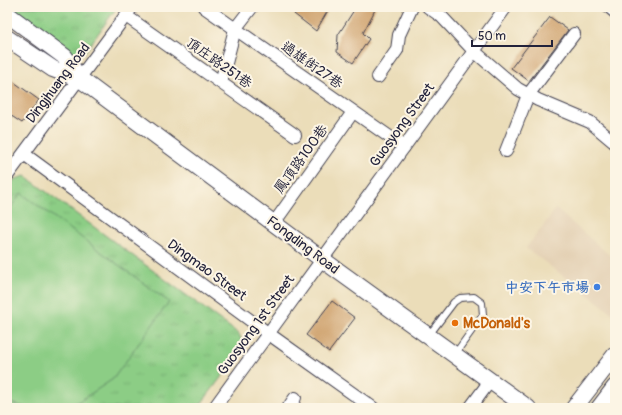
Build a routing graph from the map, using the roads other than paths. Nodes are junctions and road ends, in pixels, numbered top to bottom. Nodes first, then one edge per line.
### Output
1 (204, 7) edge
2 (252, 7) edge
3 (412, 7) edge
4 (428, 7) edge
5 (506, 7) edge
6 (609, 7) edge
7 (129, 11) edge
8 (615, 12) edge
9 (7, 14) edge
10 (235, 29) junction
11 (574, 34) dead end
12 (7, 38) edge
13 (474, 51) junction
14 (378, 77) dead end
15 (80, 79) junction
16 (221, 82) junction
17 (528, 95) junction
18 (353, 112) junction
19 (295, 135) dead end
20 (615, 143) edge
21 (404, 147) junction
22 (506, 151) dead end
23 (24, 154) junction
24 (7, 176) edge
25 (274, 223) junction
26 (323, 260) junction
27 (269, 334) junction
28 (428, 337) junction
29 (615, 355) edge
30 (454, 356) junction
31 (490, 381) junction
32 (615, 388) edge
33 (220, 406) edge
34 (373, 408) edge
35 (470, 408) edge
36 (528, 408) edge
37 (574, 408) edge
38 (599, 408) edge

1 - 10 street, 過雄街27巷
2 - 10 street
3 - 14 street
4 - 13 street
5 - 13 street, Guosyong Street
6 - 8 street
7 - 15 street, Dingjhuang Road
7 - 16 street, 頂庄路251巷
9 - 15 main road, Fongding Road
10 - 16 street
10 - 18 street, 過雄街27巷
11 - 17 street
12 - 15 main road, Fongding Road
13 - 17 street
13 - 21 street, Guosyong Street
15 - 23 street, Dingjhuang Road
15 - 25 main road, Fongding Road
16 - 19 street, 頂庄路251巷
17 - 20 street
17 - 22 street
18 - 21 street, 過雄街27巷
18 - 25 street, 鳳頂路100巷
21 - 26 street, Guosyong Street
23 - 24 street, Dingjhuang Road
23 - 27 street, Dingmao Street
25 - 26 main road, Fongding Road
26 - 27 street, Guosyong 1st Street
26 - 28 main road, Fongding Road
27 - 33 street, Guosyong 1st Street
27 - 34 street, Dingmao Street
28 - 30 main road, Fongding Road
28 - 30 lane
29 - 37 main road
30 - 31 main road, Fongding Road
31 - 35 street
31 - 36 main road, Fongding Road
32 - 38 main road

